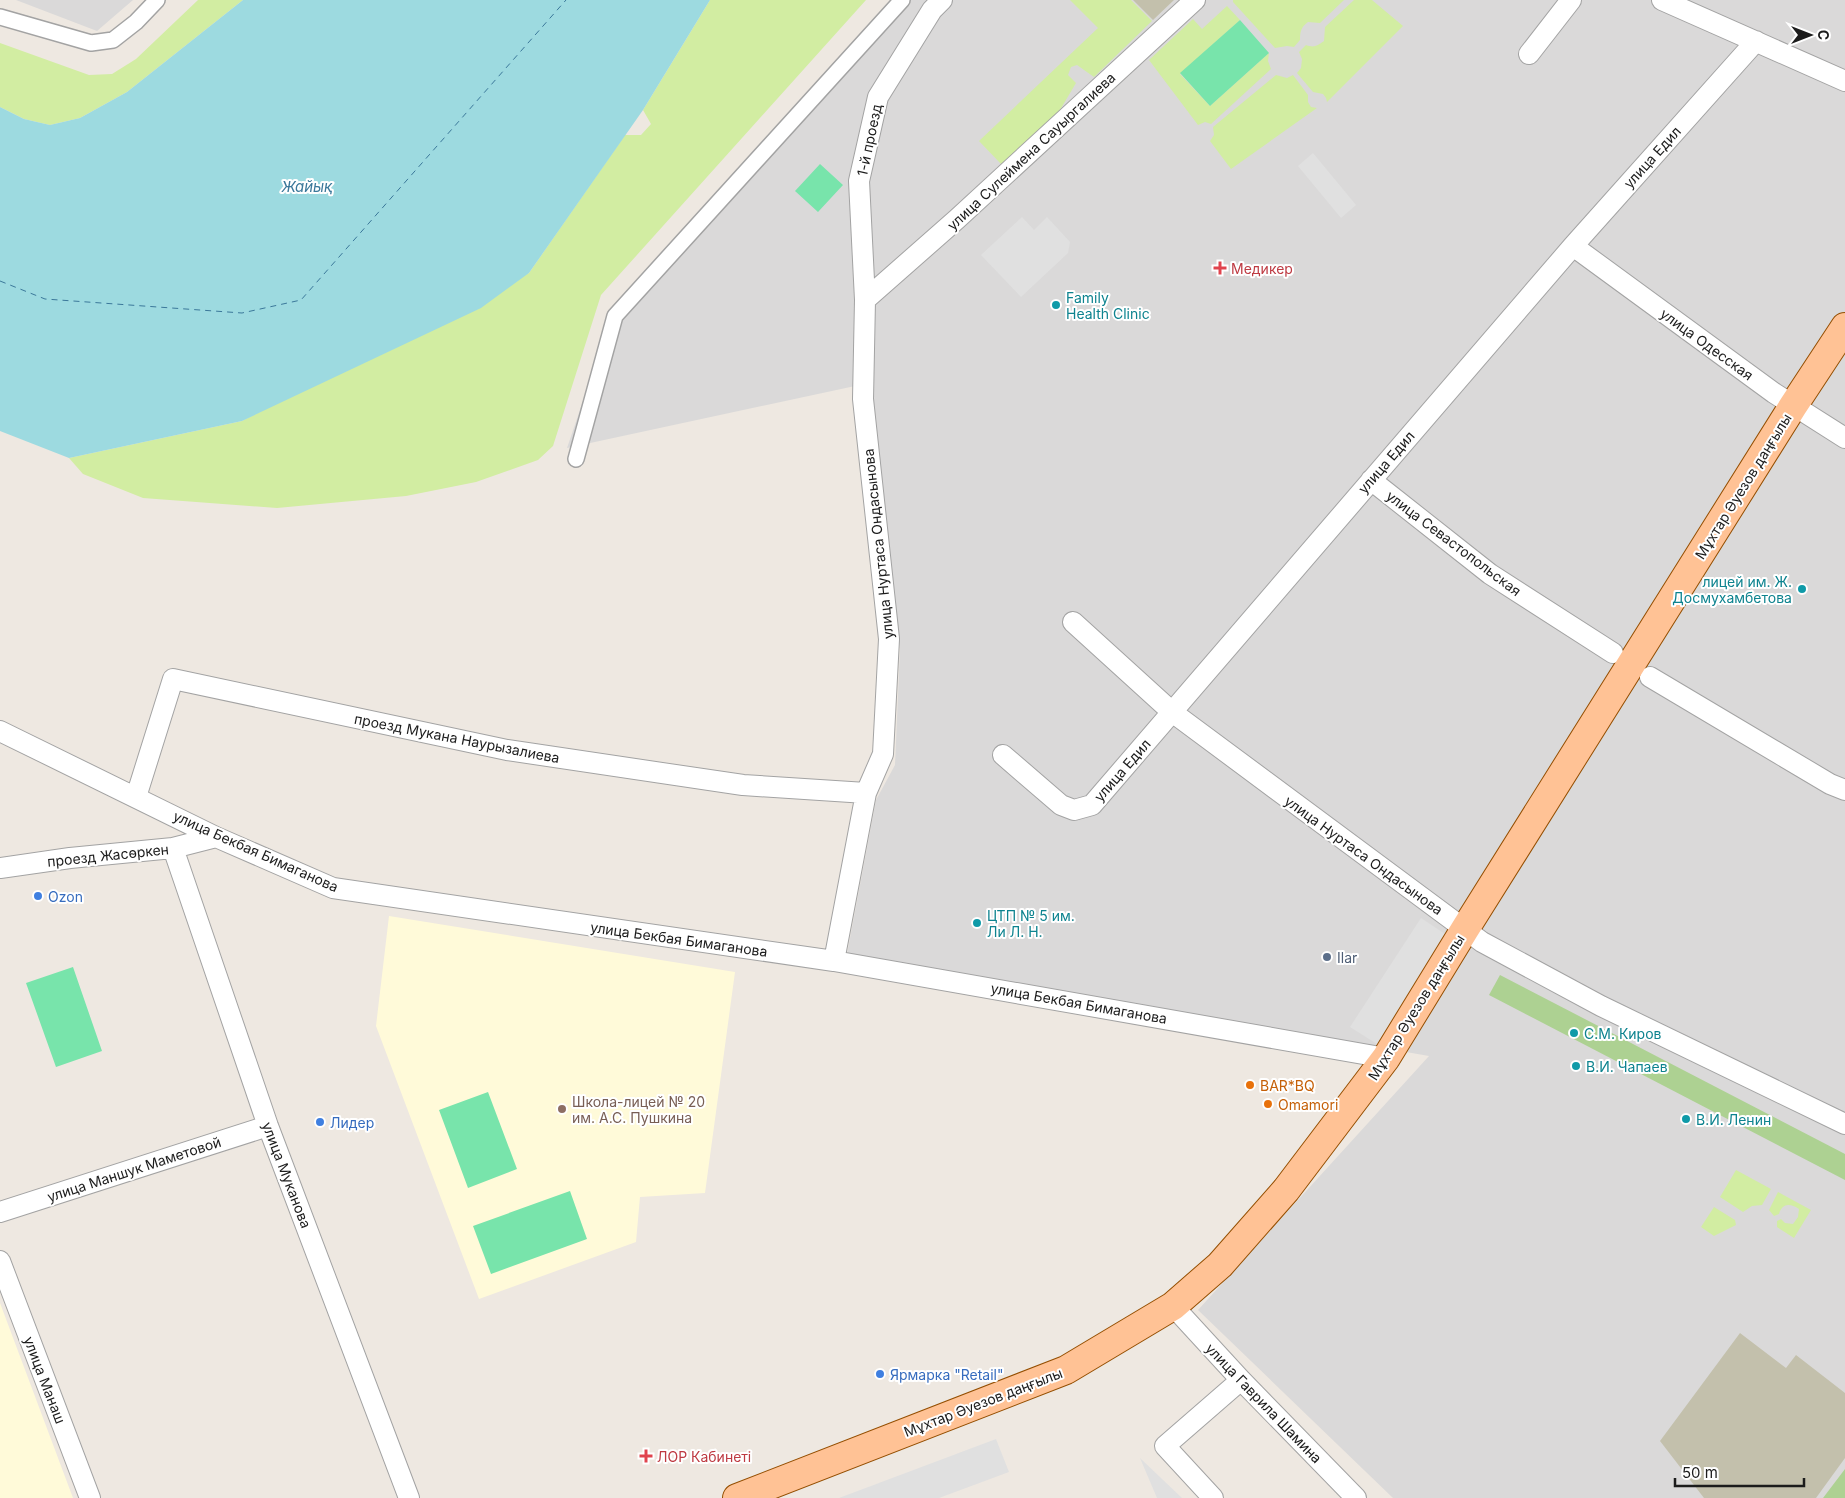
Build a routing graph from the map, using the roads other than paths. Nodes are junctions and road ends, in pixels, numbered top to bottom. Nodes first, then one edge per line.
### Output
1 (157, 0) edge
2 (902, 0) edge
3 (942, 0) edge
4 (1195, 0) edge
5 (1571, 0) edge
6 (1662, 0) edge
7 (0, 17) edge
8 (1756, 41) junction
9 (1529, 54) dead end
10 (1845, 81) edge
11 (1573, 246) junction
12 (865, 300) junction
13 (1845, 327) edge
14 (1793, 406) junction
15 (1845, 438) edge
16 (576, 459) dead end
17 (1371, 480) junction
18 (1073, 622) dead end
19 (1613, 654) dead end
20 (1650, 677) dead end
21 (1172, 712) junction
22 (0, 731) edge
23 (1003, 755) dead end
24 (1845, 790) edge
25 (866, 793) junction
26 (136, 797) junction
27 (216, 837) junction
28 (173, 848) junction
29 (0, 868) edge
30 (1465, 929) junction
31 (834, 961) junction
32 (1386, 1058) junction
33 (1845, 1124) edge
34 (268, 1126) junction
35 (0, 1212) edge
36 (0, 1261) edge
37 (1173, 1306) junction
38 (1241, 1380) junction
39 (90, 1498) edge
40 (409, 1498) edge
41 (737, 1498) edge
42 (1213, 1498) edge
43 (1356, 1498) edge

1 - 7 street
2 - 16 street
3 - 12 street, 1-й проезд
4 - 12 street, улица Сулеймена Сауыргалиева
5 - 9 street
6 - 8 street
8 - 10 street
8 - 11 street, улица Едил
11 - 14 street, улица Одесская
11 - 17 street, улица Едил
12 - 25 street, улица Нуртаса Ондасынова
13 - 14 main road, Мұхтар Әуезов даңғылы
14 - 15 street, улица Одесская
14 - 30 main road, Мұхтар Әуезов даңғылы
17 - 19 street, улица Севастопольская
17 - 21 street, улица Едил
18 - 21 street, улица Нуртаса Ондасынова
20 - 24 street
21 - 23 street, улица Едил
21 - 30 street, улица Нуртаса Ондасынова
22 - 26 street, улица Бекбая Бимаганова
25 - 26 street, проезд Мукана Наурызалиева
25 - 31 street, улица Нуртаса Ондасынова
26 - 27 street, улица Бекбая Бимаганова
27 - 28 street, проезд Жасөркен
27 - 31 street, улица Бекбая Бимаганова
28 - 29 street, проезд Жасөркен
28 - 34 street, улица Муканова
30 - 32 main road, Мұхтар Әуезов даңғылы
30 - 33 street, улица Нуртаса Ондасынова
31 - 32 street, улица Бекбая Бимаганова
32 - 37 main road, Мұхтар Әуезов даңғылы
34 - 35 street, улица Маншук Маметовой
34 - 40 street, улица Муканова
36 - 39 street, улица Манаш
37 - 38 street, улица Гаврила Шамина
37 - 41 main road, Мұхтар Әуезов даңғылы
38 - 42 street
38 - 43 street, улица Гаврила Шамина

